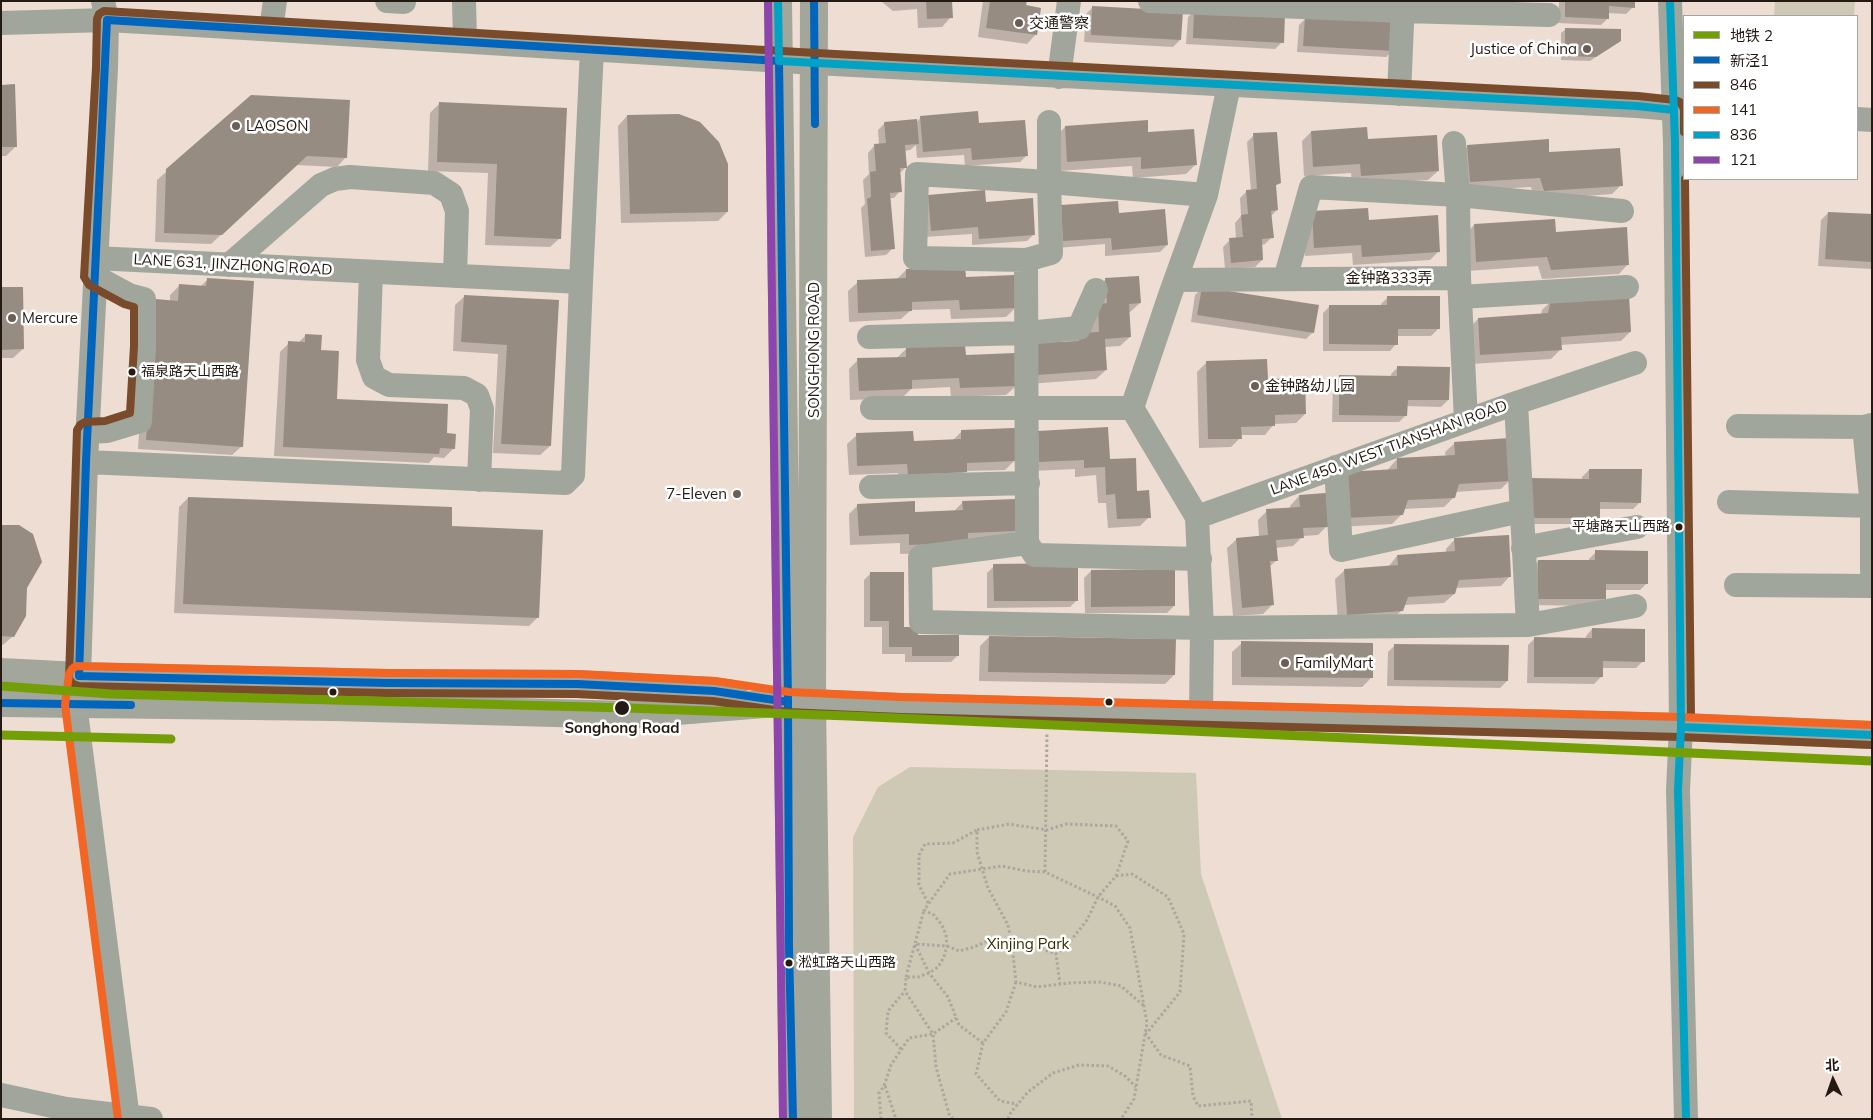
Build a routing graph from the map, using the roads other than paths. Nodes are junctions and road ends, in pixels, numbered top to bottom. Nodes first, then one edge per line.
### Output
1 (275, 1) edge
2 (464, 1) edge
3 (778, 1) edge
4 (814, 1) edge
5 (1069, 1) edge
6 (1150, 1) edge
7 (1670, 1) edge
8 (1403, 6) edge
9 (105, 11) edge
10 (1549, 15) dead end
11 (1, 23) edge
12 (271, 29) junction
13 (464, 41) junction
14 (592, 50) junction
15 (779, 61) junction
16 (815, 64) junction
17 (1059, 77) junction
18 (1229, 85) junction
19 (1398, 94) junction
20 (1679, 110) edge
21 (1858, 119) edge
22 (1872, 120) edge
23 (1049, 122) dead end
24 (1454, 143) dead end
25 (1049, 182) junction
26 (1206, 195) junction
27 (1458, 195) junction
28 (1622, 211) dead end
29 (1026, 260) junction
30 (230, 264) junction
31 (95, 267) junction
32 (371, 272) junction
33 (455, 276) junction
34 (1285, 279) junction
35 (1177, 280) junction
36 (581, 282) junction
37 (1460, 287) junction
38 (1627, 287) dead end
39 (1096, 290) dead end
40 (1027, 333) junction
41 (868, 338) dead end
42 (1635, 363) dead end
43 (1516, 403) junction
44 (872, 408) dead end
45 (1027, 408) junction
46 (1132, 408) junction
47 (1466, 420) junction
48 (1738, 426) dead end
49 (1868, 426) edge
50 (97, 431) junction
51 (86, 462) junction
52 (1336, 467) junction
53 (479, 480) junction
54 (1028, 483) junction
55 (871, 487) dead end
56 (1729, 502) dead end
57 (1872, 506) edge
58 (1521, 510) junction
59 (1197, 517) junction
60 (1637, 527) dead end
61 (1027, 543) junction
62 (1523, 548) junction
63 (1200, 559) junction
64 (1872, 571) edge
65 (1736, 585) dead end
66 (1872, 586) edge
67 (1635, 606) dead end
68 (1528, 625) junction
69 (1202, 628) junction
70 (1, 672) edge
71 (79, 676) junction
72 (1, 703) edge
73 (800, 703) junction
74 (75, 704) junction
75 (1201, 715) junction
76 (1682, 727) junction
77 (1872, 735) edge
78 (1, 1095) edge
79 (127, 1117) edge
80 (151, 1119) edge
81 (793, 1119) edge
82 (818, 1119) edge
83 (1686, 1119) edge

1 - 12 street
2 - 13 street
3 - 15 main road, SONGHONG ROAD
4 - 16 main road, SONGHONG ROAD
5 - 17 street
6 - 8 street
7 - 20 street
8 - 10 street
8 - 19 street
9 - 11 street
9 - 12 street
9 - 31 street
12 - 13 street
13 - 14 street
14 - 15 street
14 - 36 street
15 - 16 street
15 - 73 main road, SONGHONG ROAD
16 - 17 street
16 - 73 main road, SONGHONG ROAD
17 - 18 street
18 - 19 street
18 - 26 street
19 - 20 street
20 - 76 street
21 - 22 street
23 - 25 street
24 - 27 street
25 - 26 street
25 - 29 street
25 - 29 street
26 - 35 street
27 - 28 street
27 - 34 street
27 - 37 street
29 - 40 street
30 - 31 street, LANE 631, JINZHONG ROAD
30 - 32 street, LANE 631, JINZHONG ROAD
30 - 33 street
31 - 50 street
31 - 50 street
32 - 33 street, LANE 631, JINZHONG ROAD
32 - 53 street
33 - 36 street, LANE 631, JINZHONG ROAD
34 - 35 street, 金钟路333弄
34 - 37 street, 金钟路333弄
35 - 46 street
36 - 53 street
37 - 38 street, 金钟路333弄
37 - 47 street
39 - 40 street
40 - 41 street
40 - 45 street
42 - 43 street
43 - 47 street, LANE 450, WEST TIANSHAN ROAD
43 - 58 street, LANE 450, WEST TIANSHAN ROAD
44 - 45 street
45 - 46 street
45 - 54 street
46 - 59 street
47 - 52 street, LANE 450, WEST TIANSHAN ROAD
48 - 49 street
49 - 57 street
50 - 51 street
51 - 53 street
51 - 71 street
52 - 58 street
52 - 59 street, LANE 450, WEST TIANSHAN ROAD
54 - 55 street
54 - 61 street
56 - 57 street
57 - 64 street
58 - 62 street, LANE 450, WEST TIANSHAN ROAD
59 - 63 street
60 - 62 street
61 - 63 street
61 - 69 street
62 - 68 street, LANE 450, WEST TIANSHAN ROAD
63 - 69 street
65 - 66 street
67 - 68 street
68 - 69 street
69 - 75 street
70 - 71 main road
71 - 73 main road
71 - 74 street
72 - 74 main road
73 - 74 main road
73 - 75 main road
73 - 81 main road, SONGHONG ROAD
73 - 82 main road, SONGHONG ROAD
74 - 79 street
75 - 76 main road
76 - 77 main road
76 - 83 street
78 - 79 street
79 - 80 street

